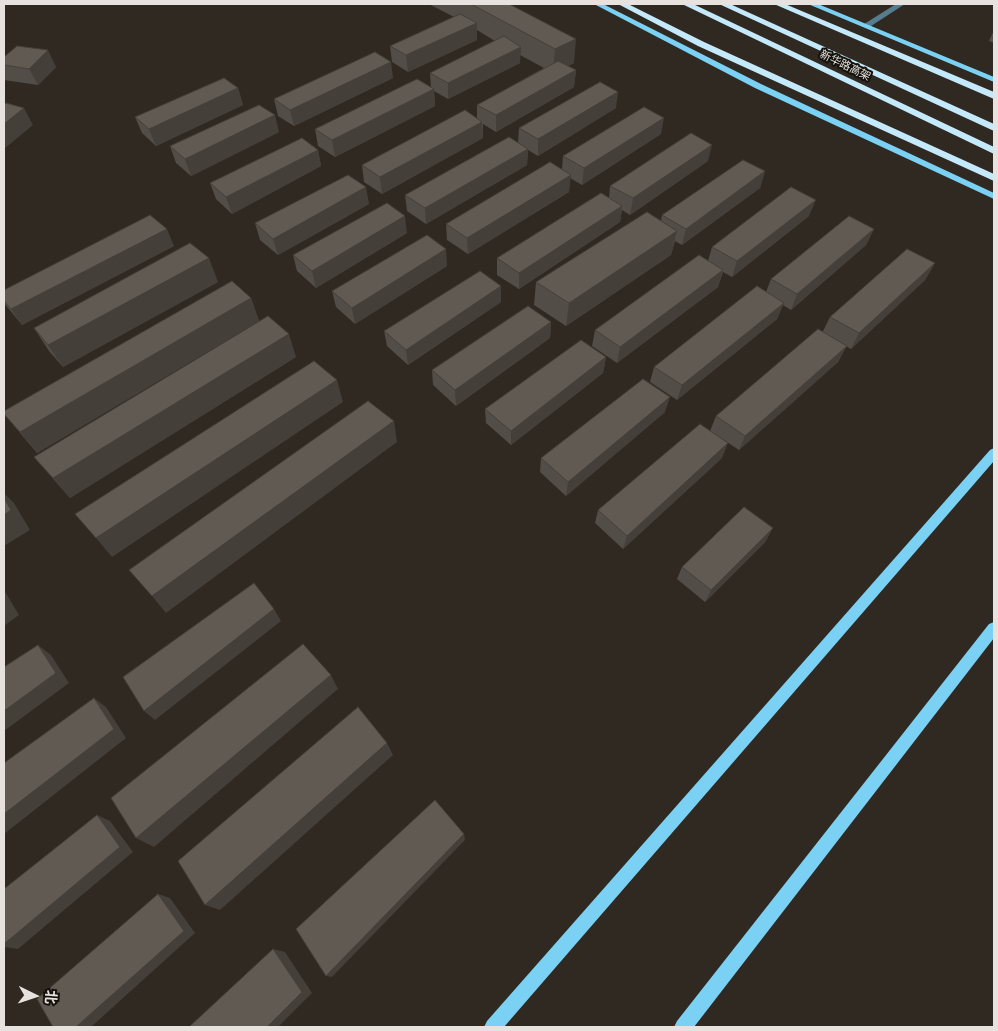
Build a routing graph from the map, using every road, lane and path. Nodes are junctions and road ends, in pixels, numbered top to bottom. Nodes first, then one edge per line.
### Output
1 (598, 4) edge
2 (622, 4) edge
3 (686, 4) edge
4 (723, 4) edge
5 (778, 4) edge
6 (812, 4) edge
7 (901, 4) edge
8 (865, 26) junction
9 (994, 80) edge
10 (994, 96) edge
11 (994, 128) edge
12 (994, 151) edge
13 (994, 178) edge
14 (994, 196) edge
15 (994, 454) edge
16 (994, 628) edge
17 (492, 1027) edge
18 (683, 1027) edge

1 - 14 main road
2 - 13 highway
3 - 12 highway, 新华路高架
4 - 11 highway, 新华路高架
5 - 10 highway
6 - 8 main road
7 - 8 street
8 - 9 main road
15 - 17 main road
16 - 18 main road

